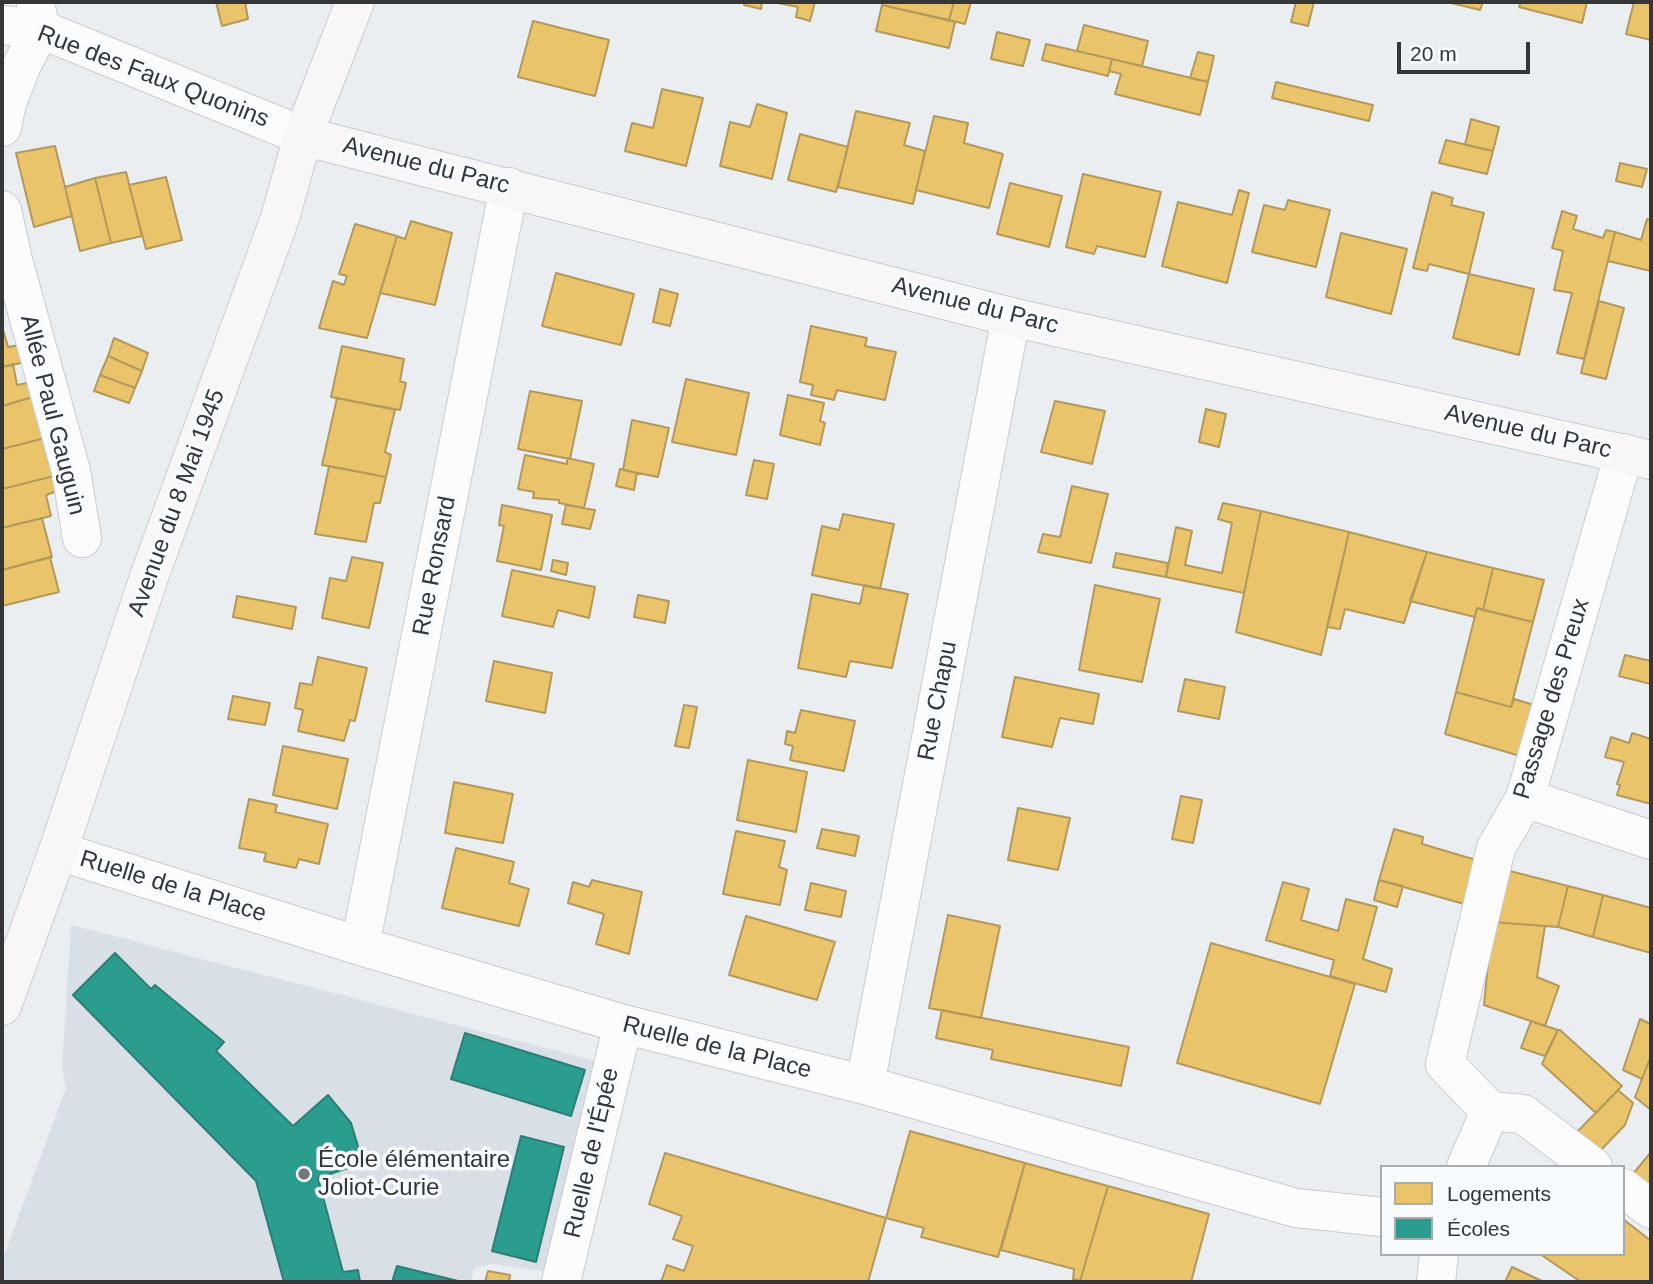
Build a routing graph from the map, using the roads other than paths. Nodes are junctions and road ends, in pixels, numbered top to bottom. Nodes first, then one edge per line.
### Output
1 (355, 2) edge
2 (37, 15) edge
3 (2, 25) edge
4 (2, 127) edge
5 (303, 136) junction
6 (509, 187) junction
7 (2, 210) edge
8 (1011, 317) junction
9 (1637, 457) edge
10 (82, 538) dead end
11 (1525, 798) junction
12 (1651, 840) edge
13 (58, 851) junction
14 (360, 946) junction
15 (2, 1006) edge
16 (623, 1024) junction
17 (865, 1085) junction
18 (1490, 1111) junction
19 (1467, 1165) edge
20 (1590, 1165) edge
21 (1625, 1190) edge
22 (1651, 1209) edge
23 (1380, 1217) edge
24 (1439, 1256) edge
25 (561, 1282) edge
26 (1436, 1282) edge

1 - 5 street, Avenue du 8 Mai 1945
2 - 3 street, Rue des Faux Quonins
2 - 4 street
2 - 5 street, Rue des Faux Quonins
5 - 6 street, Avenue du Parc
5 - 13 street, Avenue du 8 Mai 1945
6 - 8 street, Avenue du Parc
6 - 14 street, Rue Ronsard
7 - 10 street, Allée Paul Gauguin
8 - 9 street, Avenue du Parc
8 - 17 street, Rue Chapu
9 - 11 street, Passage des Preux
11 - 12 street
11 - 18 street, Passage des Preux
13 - 14 street, Ruelle de la Place
13 - 15 street, Avenue du 8 Mai 1945
14 - 16 street, Ruelle de la Place
16 - 17 street, Ruelle de la Place
16 - 25 street, Ruelle de l'Épée
17 - 23 street, Ruelle de la Place
18 - 19 street
18 - 20 street
21 - 22 street
24 - 26 street

